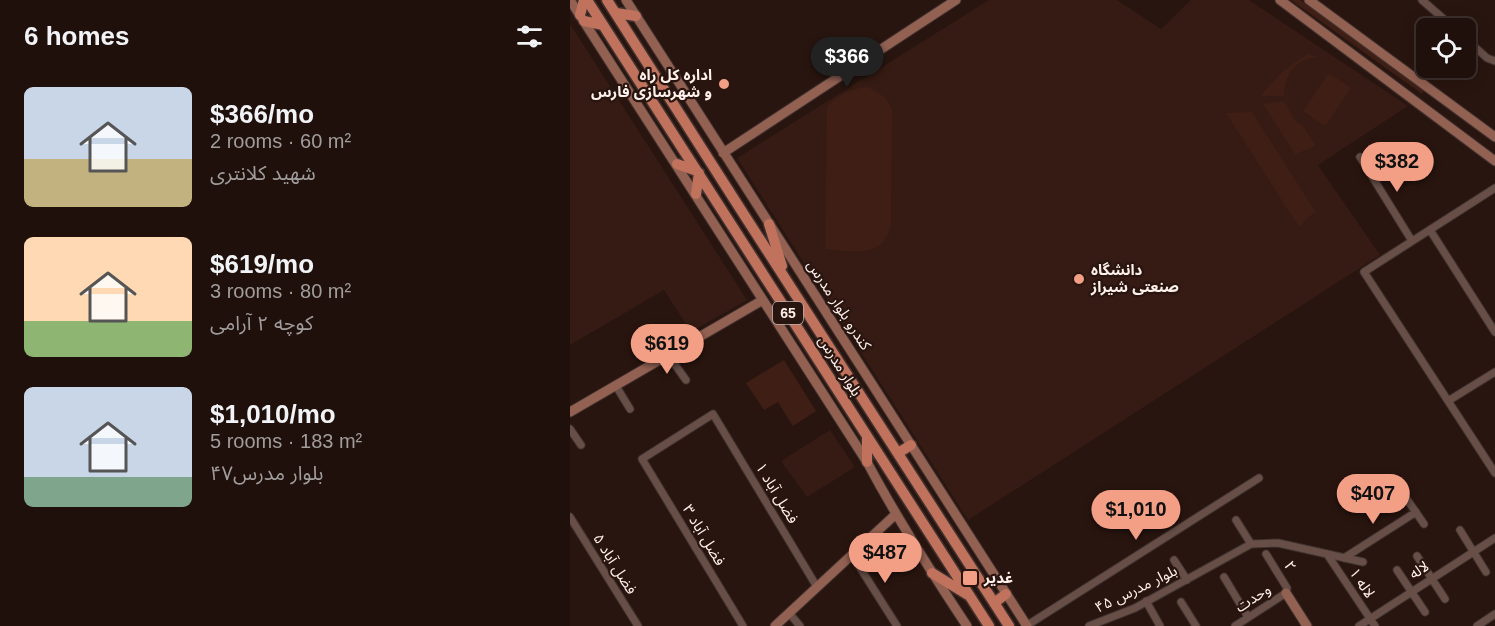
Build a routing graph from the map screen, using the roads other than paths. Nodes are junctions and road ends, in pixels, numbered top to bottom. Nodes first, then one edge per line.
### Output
1 (570, 0) edge
2 (586, 0) edge
3 (607, 0) edge
4 (626, 0) edge
5 (956, 0) edge
6 (1280, 0) edge
7 (1309, 0) edge
8 (1422, 0) edge
9 (615, 8) edge
10 (636, 16) junction
11 (582, 18) junction
12 (1443, 18) edge
13 (603, 25) junction
14 (1476, 48) edge
15 (1495, 62) edge
16 (1440, 96) junction
17 (1429, 111) junction
18 (1495, 137) edge
19 (723, 153) junction
20 (1360, 157) dead end
21 (1495, 160) edge
22 (677, 164) junction
23 (698, 172) junction
24 (1495, 188) edge
25 (696, 194) junction
26 (769, 225) junction
27 (1430, 230) junction
28 (1412, 241) junction
29 (785, 278) junction
30 (764, 300) junction
31 (1495, 332) edge
32 (668, 355) junction
33 (1495, 372) edge
34 (686, 380) dead end
35 (616, 386) junction
36 (1448, 401) junction
37 (630, 410) dead end
38 (570, 412) edge
39 (570, 429) edge
40 (867, 438) junction
41 (580, 445) dead end
42 (911, 445) junction
43 (898, 453) junction
44 (642, 459) joint
45 (867, 462) junction
46 (1495, 473) edge
47 (1259, 478) dead end
48 (1406, 498) dead end
49 (1416, 512) junction
50 (896, 514) junction
51 (570, 517) edge
52 (1236, 520) dead end
53 (1424, 524) dead end
54 (1460, 530) dead end
55 (1495, 538) edge
56 (1251, 544) junction
57 (1473, 551) junction
58 (1266, 554) dead end
59 (1327, 554) junction
60 (852, 555) junction
61 (1417, 556) dead end
62 (1344, 558) junction
63 (1174, 560) dead end
64 (1363, 562) dead end
65 (1397, 570) dead end
66 (1486, 572) dead end
67 (932, 573) junction
68 (1224, 576) dead end
69 (1432, 578) junction
70 (1187, 580) junction
71 (817, 587) junction
72 (1412, 592) junction
73 (1286, 593) junction
74 (1006, 594) junction
75 (970, 597) junction
76 (1445, 599) dead end
77 (1146, 602) junction
78 (1181, 602) dead end
79 (994, 603) junction
80 (1425, 612) dead end
81 (789, 613) junction
82 (1495, 614) edge
83 (1248, 617) junction
84 (1370, 619) junction
85 (638, 626) edge
86 (743, 626) edge
87 (775, 626) edge
88 (800, 626) edge
89 (897, 626) edge
90 (967, 626) edge
91 (989, 626) edge
92 (1009, 626) edge
93 (1027, 626) edge
94 (1089, 626) edge
95 (1160, 626) edge
96 (1196, 626) edge
97 (1235, 626) edge
98 (1307, 626) edge
99 (1359, 626) edge
100 (1375, 626) edge
101 (1477, 626) edge

1 - 11 main road
2 - 11 main road
2 - 13 main road, بلوار مدرس / 65
3 - 9 main road, بلوار مدرس / 65
4 - 10 main road, کندرو بلوار مدرس
5 - 19 main road
6 - 17 main road
7 - 16 main road
8 - 12 street
9 - 10 main road
9 - 29 main road, بلوار مدرس / 65
10 - 19 main road, کندرو بلوار مدرس
11 - 13 main road
11 - 22 main road
13 - 23 main road, بلوار مدرس / 65
14 - 15 street
16 - 17 main road
16 - 18 main road
17 - 21 main road
19 - 26 main road, کندرو بلوار مدرس
20 - 28 street
22 - 23 main road
22 - 25 main road
23 - 25 main road
23 - 40 main road, بلوار مدرس / 65
24 - 27 street
25 - 30 main road
26 - 29 main road
26 - 42 main road, کندرو بلوار مدرس
27 - 28 street
27 - 31 street
28 - 36 street
29 - 43 main road, بلوار مدرس / 65
30 - 32 main road
30 - 45 main road
32 - 34 street
32 - 35 main road
33 - 36 street
35 - 37 street
35 - 38 main road
36 - 46 street
39 - 41 street
40 - 45 main road
40 - 75 main road, بلوار مدرس / 65
42 - 43 main road
42 - 74 main road, کندرو بلوار مدرس
43 - 79 main road, بلوار مدرس / 65
44 - 71 street, فضل آباد ۱
44 - 86 street, فضل آباد ۳
45 - 50 main road
47 - 93 street
48 - 49 street
49 - 53 street
49 - 62 street
50 - 60 main road
50 - 67 main road
51 - 85 street, فضل آباد ۵
52 - 56 street
54 - 57 street
55 - 57 street, لاله
56 - 59 street, ۴۵ بلوار مدرس
56 - 70 street, ۴۵ بلوار مدرس
57 - 66 street
57 - 69 street, لاله
58 - 73 street, ۲
59 - 62 street, ۴۵ بلوار مدرس
59 - 84 street, لاله ۱
60 - 71 main road
60 - 89 street
61 - 69 street
62 - 64 street, ۴۵ بلوار مدرس
63 - 70 street
65 - 72 street
67 - 75 main road
67 - 90 main road
68 - 83 street
69 - 72 street, لاله
69 - 76 street
70 - 77 street, ۴۵ بلوار مدرس
71 - 81 main road
72 - 80 street
72 - 84 street, لاله
73 - 83 street, وحدت
73 - 98 main road
74 - 79 main road
74 - 93 main road, کندرو بلوار مدرس
75 - 91 main road, بلوار مدرس / 65
77 - 94 street, ۴۵ بلوار مدرس
77 - 95 street
78 - 96 street
79 - 92 main road, بلوار مدرس / 65
81 - 87 main road
81 - 88 street
82 - 101 street
83 - 97 street, وحدت
84 - 99 street, لاله
84 - 100 street, لاله ۱

